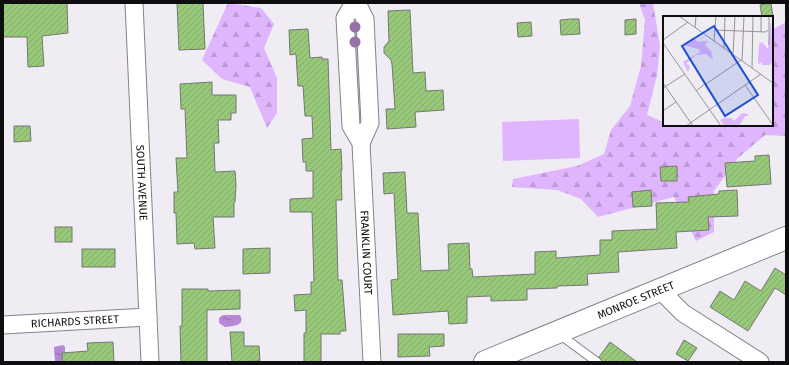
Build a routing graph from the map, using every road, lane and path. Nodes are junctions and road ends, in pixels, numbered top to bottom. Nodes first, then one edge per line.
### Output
1 (134, 3) edge
2 (354, 3) edge
3 (357, 3) edge
4 (360, 143) junction
5 (786, 238) edge
6 (660, 290) junction
7 (148, 317) junction
8 (3, 325) edge
9 (556, 333) junction
10 (749, 359) edge
11 (150, 362) edge
12 (372, 362) edge
13 (485, 362) edge
14 (597, 362) edge

1 - 7 street, SOUTH AVENUE
2 - 4 street, FRANKLIN COURT
3 - 4 street, FRANKLIN COURT
4 - 12 street, FRANKLIN COURT
5 - 6 main road, MONROE STREET
6 - 9 main road, MONROE STREET
6 - 10 street
7 - 8 street, RICHARDS STREET
7 - 11 street, SOUTH AVENUE
9 - 13 main road, MONROE STREET
9 - 14 lane

